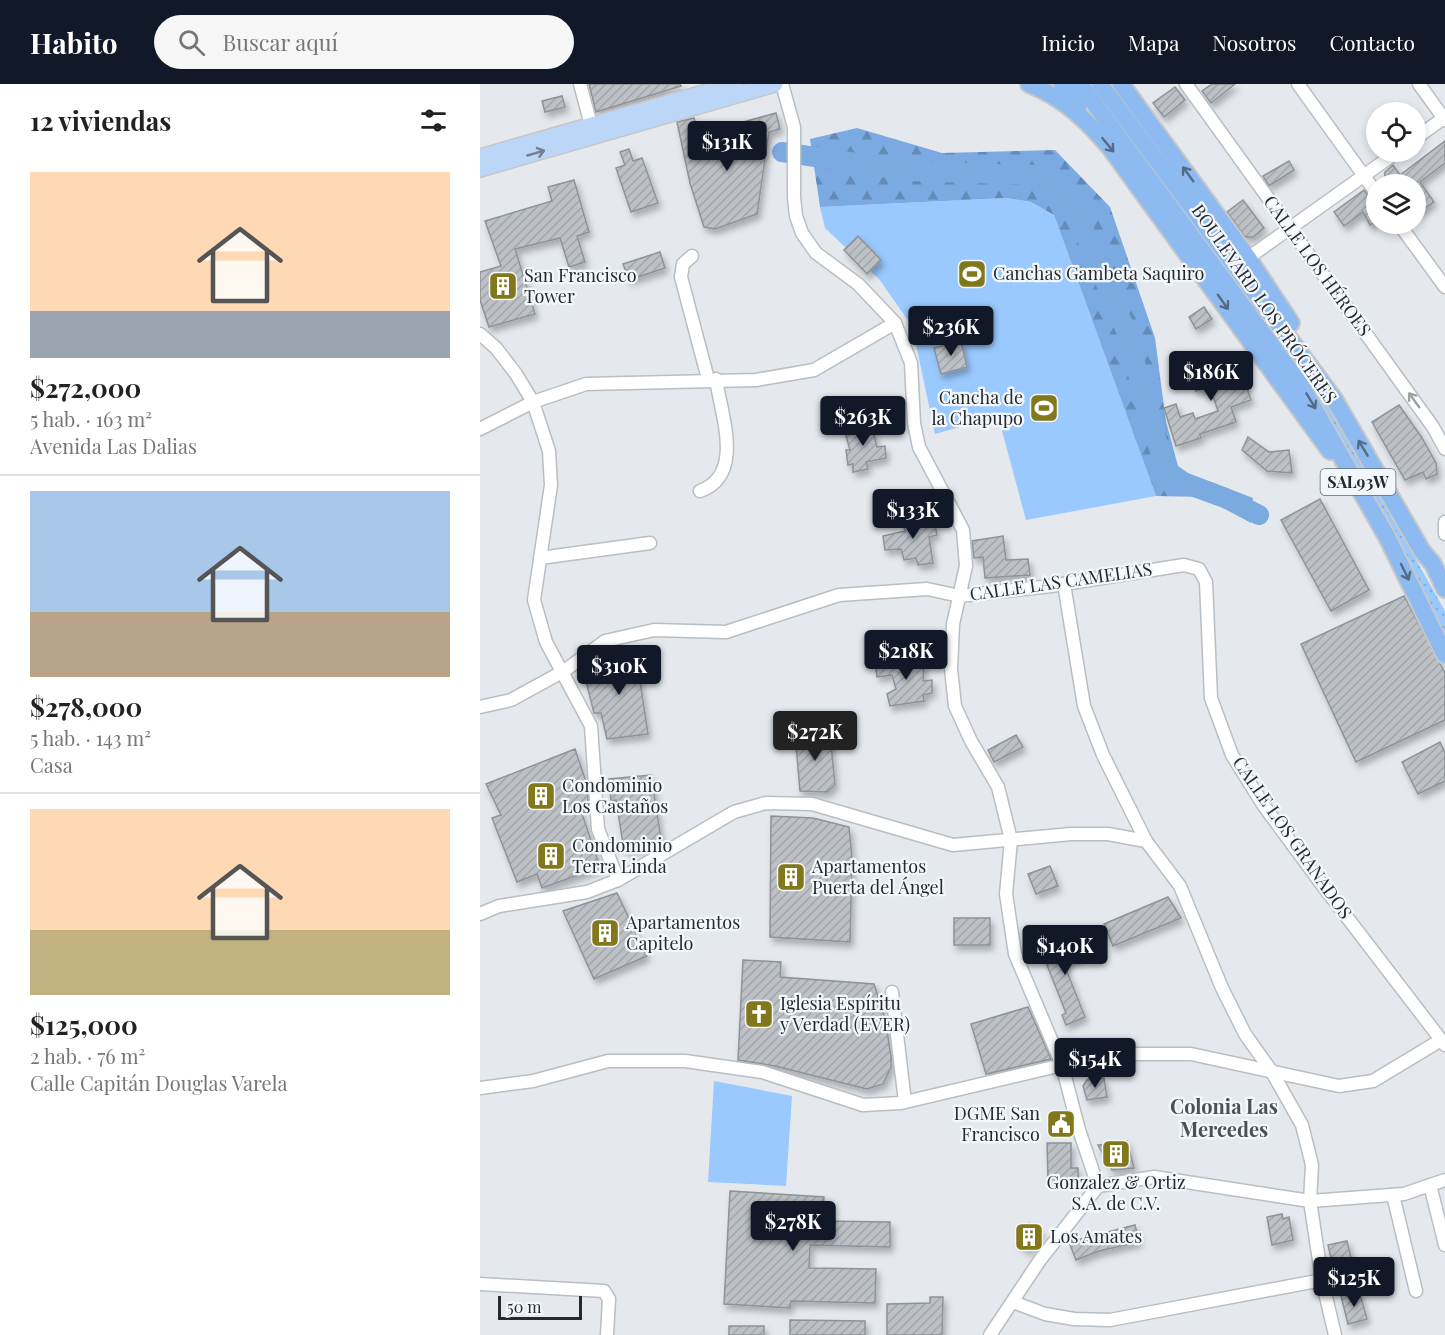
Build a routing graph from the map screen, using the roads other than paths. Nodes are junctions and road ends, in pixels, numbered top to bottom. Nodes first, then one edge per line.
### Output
1 (579, 84) edge
2 (735, 84) edge
3 (775, 84) edge
4 (782, 84) edge
5 (1029, 84) edge
6 (1062, 84) edge
7 (1080, 84) edge
8 (1186, 84) edge
9 (1298, 84) edge
10 (1419, 84) edge
11 (1105, 91) edge
12 (1083, 118) junction
13 (1444, 118) edge
14 (591, 125) junction
15 (1426, 131) edge
16 (480, 157) edge
17 (1383, 162) edge
18 (480, 169) edge
19 (1363, 176) junction
20 (1366, 180) edge
21 (1290, 228) junction
22 (1406, 234) edge
23 (692, 255) dead end
24 (1248, 258) junction
25 (1445, 287) edge
26 (895, 323) junction
27 (1248, 323) junction
28 (480, 334) edge
29 (712, 379) junction
30 (1334, 399) junction
31 (533, 402) junction
32 (480, 429) edge
33 (1445, 449) edge
34 (700, 491) dead end
35 (1445, 522) edge
36 (1445, 534) edge
37 (650, 543) dead end
38 (540, 558) junction
39 (1199, 569) joint
40 (1439, 569) edge
41 (1064, 584) junction
42 (1445, 589) edge
43 (960, 596) junction
44 (1445, 655) edge
45 (564, 671) junction
46 (480, 707) edge
47 (1134, 820) junction
48 (1123, 837) junction
49 (1011, 840) junction
50 (1146, 841) junction
51 (618, 880) junction
52 (480, 914) edge
53 (892, 992) dead end
54 (1443, 1043) edge
55 (1062, 1065) junction
56 (1272, 1072) junction
57 (480, 1088) edge
58 (905, 1102) junction
59 (1445, 1180) edge
60 (1430, 1185) junction
61 (1098, 1186) junction
62 (1393, 1195) junction
63 (1310, 1201) junction
64 (1445, 1245) edge
65 (1322, 1280) junction
66 (480, 1284) edge
67 (1416, 1291) dead end
68 (1013, 1302) junction
69 (607, 1335) edge
70 (990, 1335) edge
71 (1335, 1335) edge

1 - 14 street
2 - 14 main road
18 -> 3 main road
4 - 26 street
5 - 12 highway
6 - 12 highway
7 - 11 highway, BOULEVARD LOS PRÓCERES / SAL93W
8 - 21 street, CALLE LOS HÉROES
9 - 19 street
10 - 13 street
24 -> 11 highway
11 - 27 highway, BOULEVARD LOS PRÓCERES / SAL93W
11 - 30 highway, BOULEVARD LOS PRÓCERES / SAL93W
12 -> 27 highway
13 - 15 street
14 - 16 main road
17 - 19 street
19 - 20 street
19 - 21 street
21 - 24 street
33 -> 21 street, CALLE LOS HÉROES
22 - 25 street
23 - 29 street
24 - 30 highway
26 - 29 street
26 - 43 street
27 -> 44 highway
28 - 31 street
29 - 31 street
29 - 34 street
40 -> 30 highway, BOULEVARD LOS PRÓCERES / SAL93W
31 - 32 street
31 - 38 street
35 - 36 street
37 - 38 street
38 - 45 street
39 - 41 street, CALLE LAS CAMELIAS
39 - 54 street, CALLE LOS GRANADOS
40 - 42 highway, BOULEVARD LOS PRÓCERES / SAL93W
41 - 43 street, CALLE LAS CAMELIAS
41 - 47 street
43 - 45 street, CALLE LAS CAMELIAS
43 - 49 street
45 - 46 street, CALLE LAS CAMELIAS
45 - 51 street
47 - 48 street
47 - 50 street
48 - 49 street
48 - 50 street
49 - 51 street
49 - 55 street
50 - 56 street
51 - 52 street
53 - 58 street
54 - 56 street
55 - 56 street
55 - 58 street
55 - 61 street
56 - 63 street
57 - 58 street
59 - 60 street
60 - 62 street
60 - 64 street
61 - 63 street
61 - 68 street
62 - 63 street
62 - 67 street
63 - 65 street
65 - 68 street
65 - 71 street
66 - 69 street
68 - 70 street

